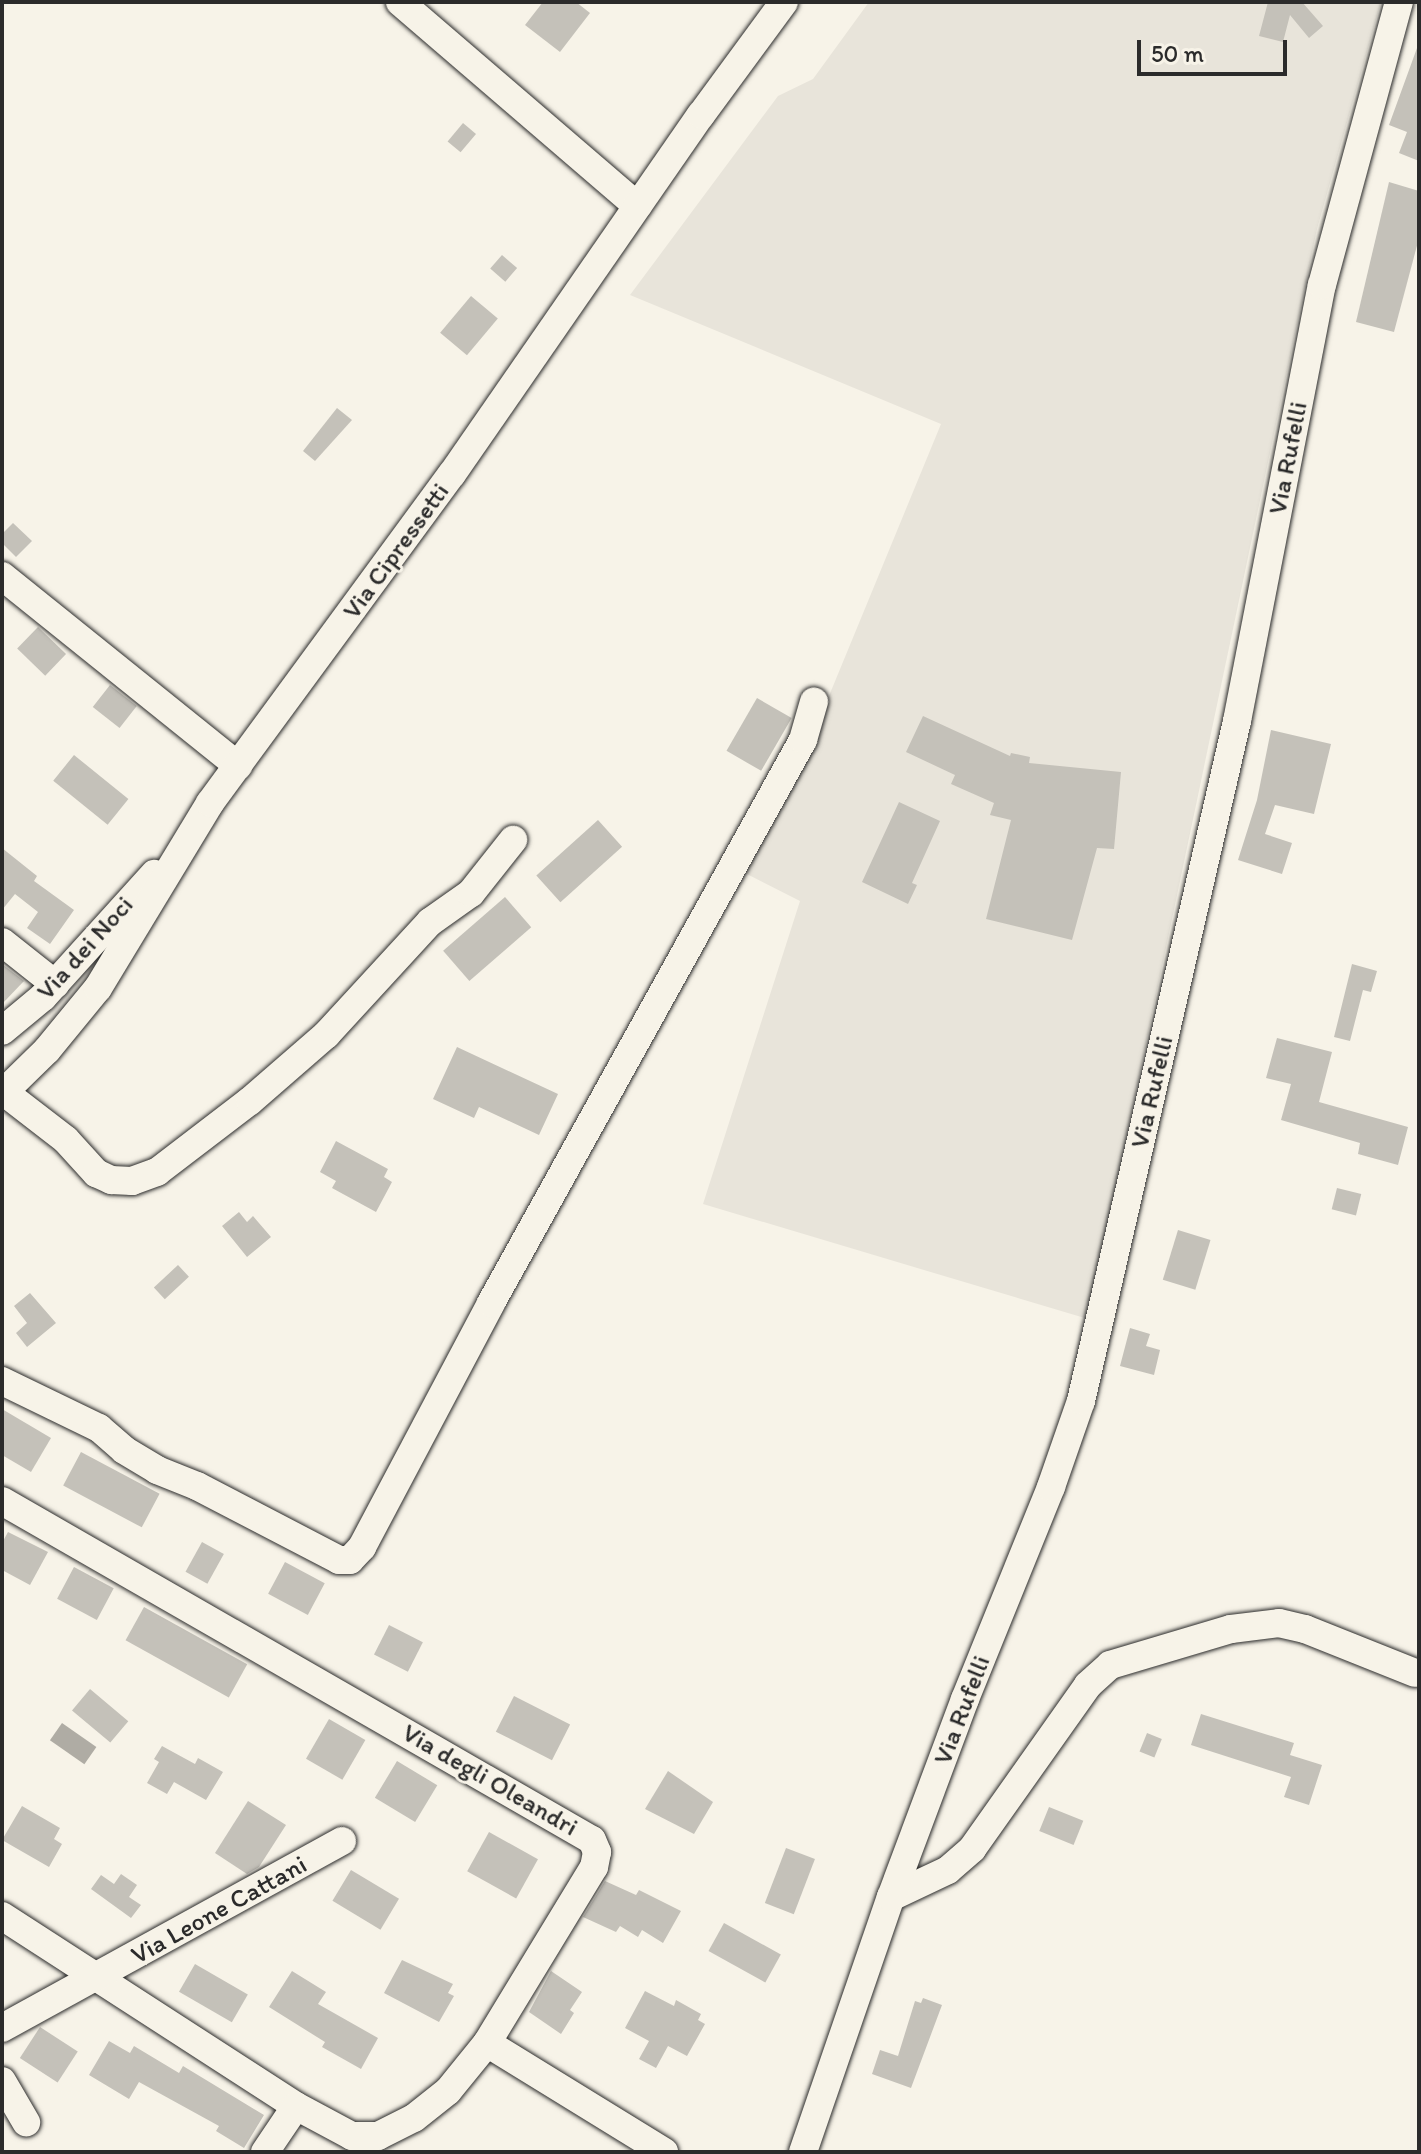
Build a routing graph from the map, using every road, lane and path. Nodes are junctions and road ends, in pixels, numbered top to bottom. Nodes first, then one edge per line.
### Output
1 (400, 2) edge
2 (784, 2) edge
3 (1399, 2) edge
4 (637, 206) junction
5 (2, 576) edge
6 (814, 702) dead end
7 (238, 766) junction
8 (513, 840) dead end
9 (169, 868) junction
10 (2, 942) edge
11 (55, 984) junction
12 (2, 1031) edge
13 (3, 1093) edge
14 (2, 1381) edge
15 (2, 1501) edge
16 (1415, 1673) dead end
17 (342, 1841) dead end
18 (891, 1897) junction
19 (2, 1916) edge
20 (96, 1979) junction
21 (2, 2028) edge
22 (487, 2043) junction
23 (2, 2081) edge
24 (296, 2106) junction
25 (26, 2122) dead end
26 (265, 2152) edge
27 (664, 2152) edge
28 (803, 2152) edge

1 - 4 street
2 - 4 street, Via Cipressetti
3 - 18 street, Via Rufelli
4 - 7 street, Via Cipressetti
5 - 7 street
6 - 14 street
7 - 9 street, Via Cipressetti
8 - 13 street
9 - 11 street, Via dei Noci
9 - 13 street, Via Cipressetti
10 - 11 street
11 - 12 street, Via dei Noci
15 - 22 street, Via degli Oleandri
16 - 18 street
17 - 20 street, Via Leone Cattani
18 - 28 street, Via Rufelli
19 - 20 street, Via Leone Cattani
20 - 21 street, Via Leone Cattani
20 - 24 street, Via Leone Cattani
22 - 24 street, Via Leone Cattani
22 - 27 street
23 - 25 street
24 - 26 street

